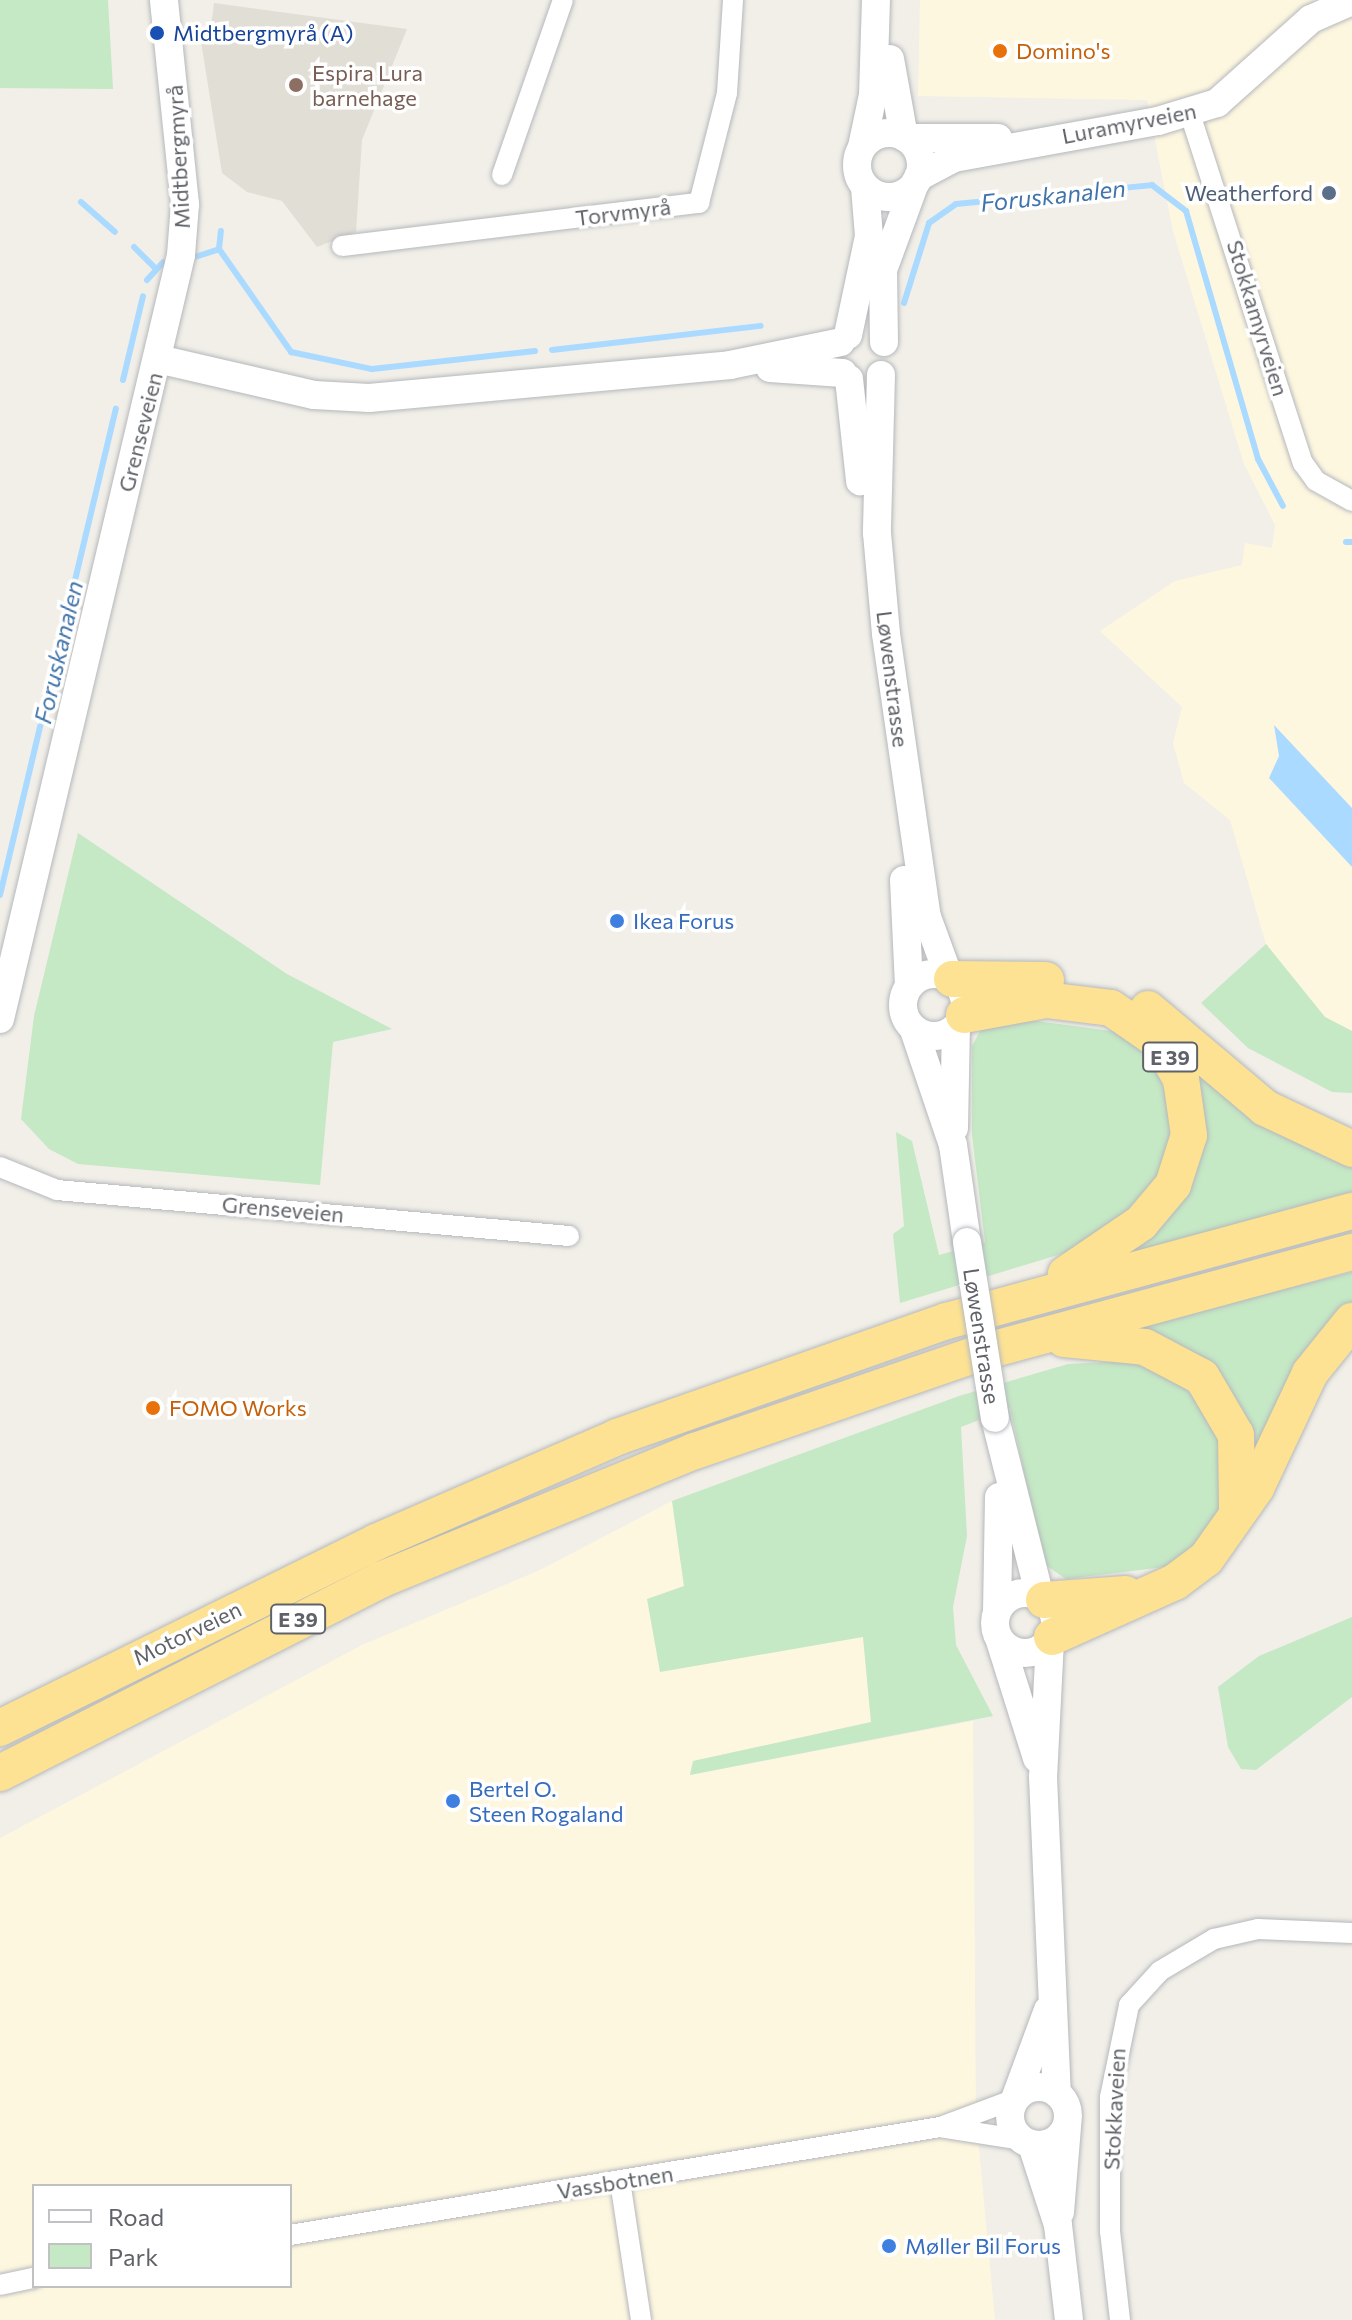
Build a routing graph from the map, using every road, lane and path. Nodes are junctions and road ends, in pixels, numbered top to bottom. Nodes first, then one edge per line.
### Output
1 (164, 0) edge
2 (563, 0) edge
3 (733, 0) edge
4 (876, 0) edge
5 (889, 0) edge
6 (1333, 3) edge
7 (1190, 114) junction
8 (905, 137) junction
9 (1039, 139) junction
10 (862, 147) junction
11 (502, 175) dead end
12 (917, 180) junction
13 (865, 187) junction
14 (342, 246) dead end
15 (845, 338) junction
16 (884, 342) junction
17 (158, 359) junction
18 (730, 365) junction
19 (881, 375) junction
20 (846, 376) junction
21 (1352, 501) edge
22 (7, 960) edge
23 (951, 978) junction
24 (909, 985) junction
25 (0, 1019) edge
26 (960, 1022) junction
27 (914, 1030) junction
28 (953, 1145) junction
29 (1352, 1149) edge
30 (0, 1167) edge
31 (1352, 1211) edge
32 (569, 1236) dead end
33 (1352, 1252) edge
34 (1038, 1294) junction
35 (1352, 1321) edge
36 (1031, 1338) junction
37 (996, 1425) junction
38 (1236, 1519) junction
39 (1145, 1594) junction
40 (1042, 1598) junction
41 (997, 1612) junction
42 (1051, 1639) junction
43 (1000, 1641) junction
44 (0, 1728) edge
45 (0, 1773) edge
46 (1043, 1777) junction
47 (1352, 1933) edge
48 (1051, 2002) junction
49 (1057, 2093) junction
50 (1015, 2099) junction
51 (1067, 2126) junction
52 (940, 2127) junction
53 (1027, 2142) junction
54 (620, 2181) junction
55 (1058, 2225) junction
56 (292, 2235) edge
57 (32, 2278) edge
58 (0, 2285) edge
59 (641, 2320) edge
60 (1069, 2320) edge
61 (1120, 2320) edge

1 - 17 main road, Midtbergmyrå
2 - 11 street
3 - 14 street, Torvmyrå
4 - 10 main road
5 - 8 main road
6 - 7 main road, Luramyrveien
7 - 9 main road, Luramyrveien
7 - 21 street, Stokkamyrveien
8 - 9 main road, Luramyrveien
8 - 10 main road
8 - 12 main road
9 - 12 main road, Luramyrveien
10 - 13 main road
12 - 13 main road
12 - 16 main road
13 - 15 main road
15 - 16 main road
15 - 18 main road, Grenseveien
15 - 20 main road
16 - 19 main road
17 - 18 main road, Grenseveien
17 - 22 main road, Grenseveien
18 - 20 main road, Grenseveien
19 - 20 main road
19 - 23 main road, Løwenstrasse
20 - 24 main road, Løwenstrasse
22 - 25 main road, Grenseveien
23 - 24 main road
23 - 26 main road
23 - 29 highway, E 39
24 - 27 main road
26 - 27 main road
26 - 28 main road, Løwenstrasse
26 - 34 highway, E 39
27 - 28 main road, Løwenstrasse
28 - 37 main road, Løwenstrasse, bridge
30 - 32 street, Grenseveien
31 - 34 highway, E 39
33 - 36 highway, E 39
34 - 44 highway, Motorveien / E 39
35 - 38 highway
36 - 38 highway, E 39
36 - 45 highway, E 39
37 - 40 main road, Løwenstrasse
37 - 41 main road, Løwenstrasse
38 - 39 highway
39 - 40 highway
39 - 42 highway
40 - 41 main road
40 - 42 main road
41 - 43 main road
42 - 43 main road
42 - 46 main road
43 - 46 main road
46 - 48 main road
47 - 61 street, Stokkaveien
48 - 49 main road
48 - 50 main road
49 - 50 main road
49 - 51 main road
50 - 52 street, Vassbotnen
50 - 53 main road
51 - 53 main road
51 - 55 main road
52 - 53 street, Vassbotnen
52 - 54 street, Vassbotnen
53 - 55 main road
54 - 56 street, Vassbotnen
54 - 59 street
55 - 60 main road
57 - 58 street

